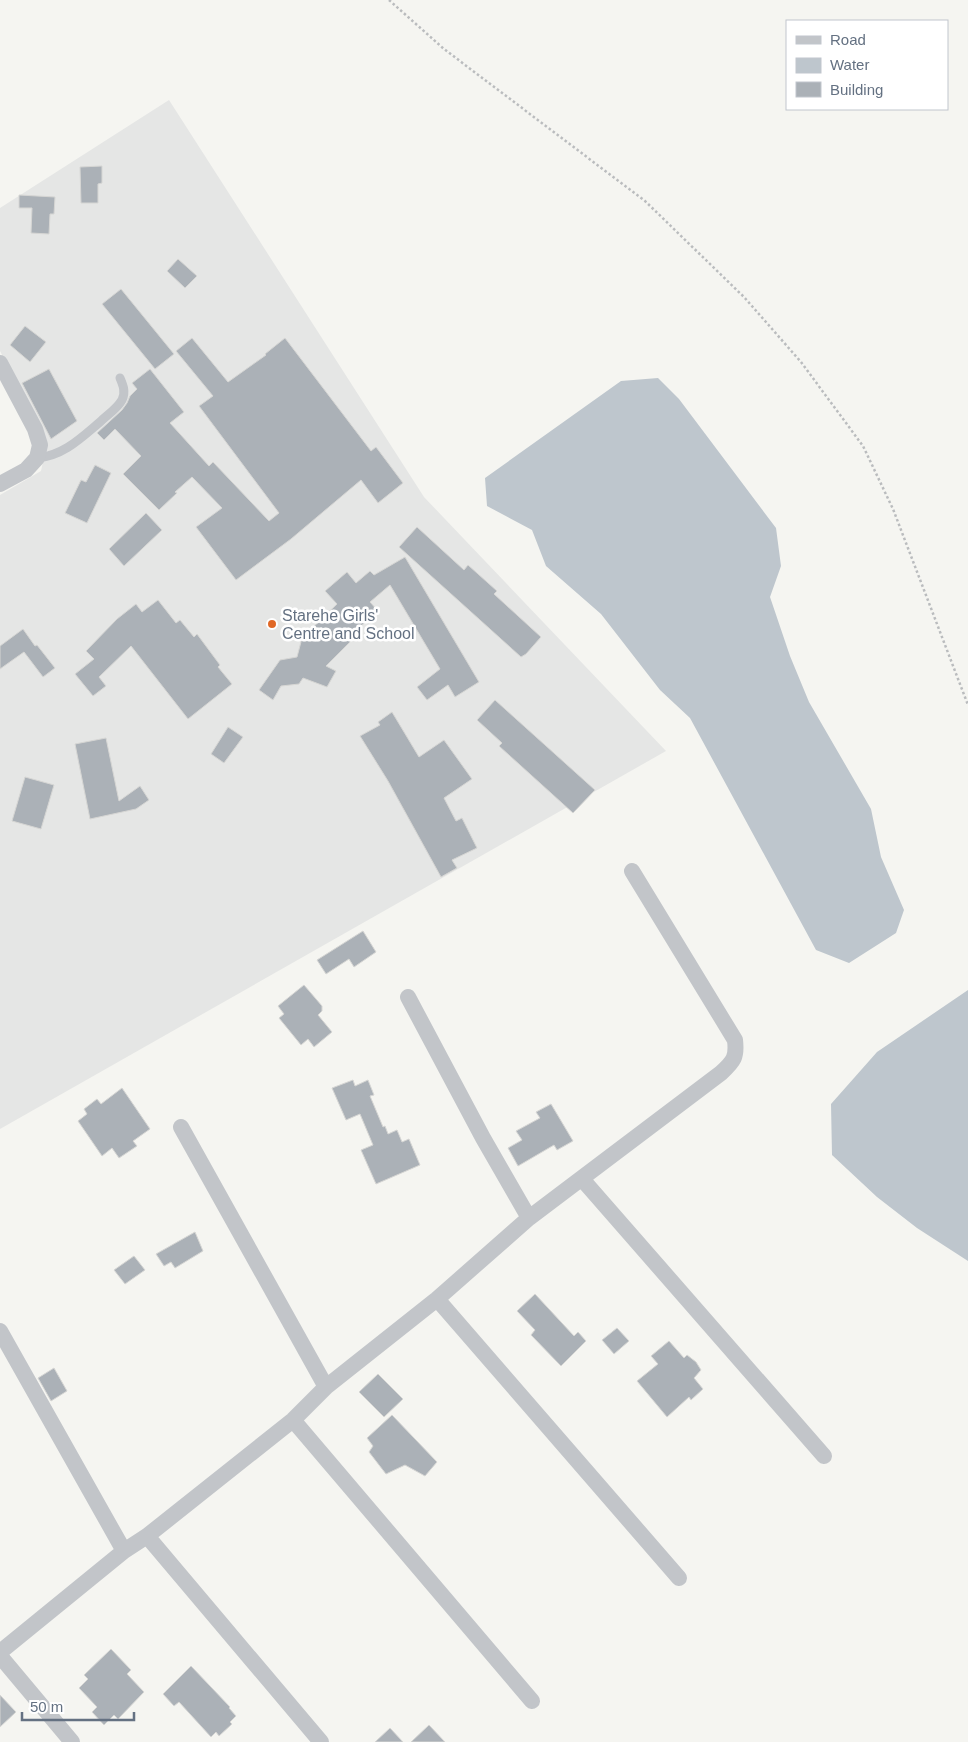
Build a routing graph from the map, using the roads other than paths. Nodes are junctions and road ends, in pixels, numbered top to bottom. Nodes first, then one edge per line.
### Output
1 (0, 363) edge
2 (120, 378) dead end
3 (37, 458) junction
4 (0, 484) edge
5 (632, 871) dead end
6 (408, 997) dead end
7 (181, 1127) dead end
8 (582, 1179) junction
9 (529, 1218) junction
10 (437, 1299) junction
11 (0, 1331) edge
12 (326, 1387) junction
13 (293, 1420) junction
14 (824, 1456) dead end
15 (147, 1536) junction
16 (124, 1551) junction
17 (679, 1578) dead end
18 (0, 1652) edge
19 (0, 1656) edge
20 (532, 1701) dead end
21 (72, 1742) edge
22 (321, 1742) edge

1 - 3 street
2 - 3 lane
3 - 4 street
5 - 8 street
6 - 9 street
7 - 12 street
8 - 9 street
8 - 14 street
9 - 10 street
10 - 12 street
10 - 17 street
11 - 16 street
12 - 13 street
13 - 15 street
13 - 20 street
15 - 16 street
15 - 22 street
16 - 18 street
19 - 21 street

